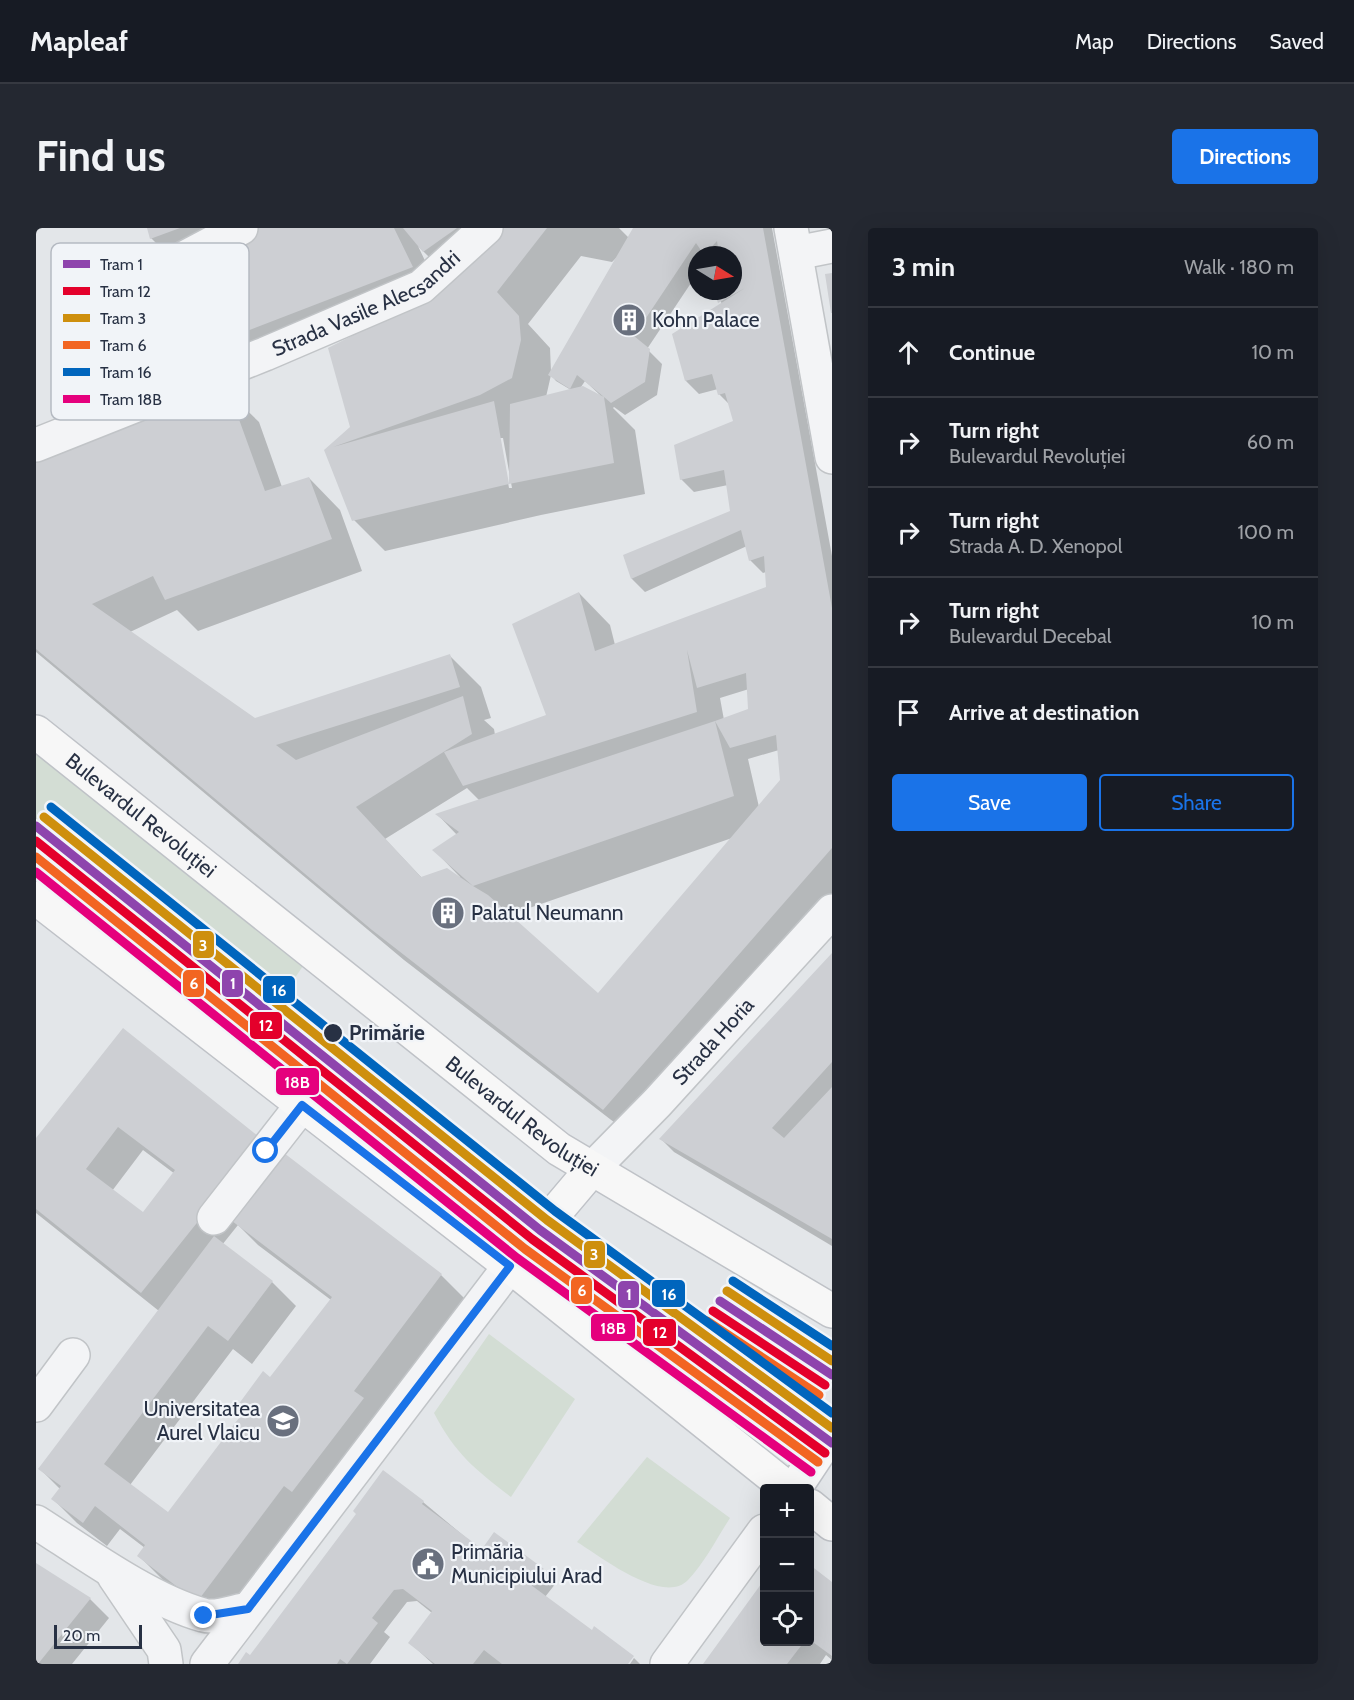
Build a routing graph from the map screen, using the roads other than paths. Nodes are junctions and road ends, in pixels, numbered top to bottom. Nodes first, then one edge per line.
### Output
1 (240, 228) edge
2 (486, 228) edge
3 (794, 240) edge
4 (212, 243) edge
5 (832, 246) edge
6 (249, 360) edge
7 (99, 420) edge
8 (36, 445) edge
9 (832, 457) edge
10 (36, 732) edge
11 (36, 898) edge
12 (832, 911) edge
13 (302, 1105) junction
14 (592, 1169) junction
15 (214, 1218) dead end
16 (510, 1266) junction
17 (832, 1311) edge
18 (73, 1355) dead end
19 (36, 1405) edge
20 (832, 1432) edge
21 (783, 1484) edge
22 (798, 1484) edge
23 (814, 1509) edge
24 (36, 1522) edge
25 (832, 1524) edge
26 (760, 1538) edge
27 (109, 1569) junction
28 (248, 1609) junction
29 (166, 1664) edge
30 (207, 1664) edge
31 (667, 1664) edge

1 - 4 street
2 - 6 street, Strada Vasile Alecsandri
3 - 5 street
3 - 9 street
7 - 8 street, Strada Vasile Alecsandri
10 - 14 main road, Bulevardul Revoluției
11 - 13 main road
12 - 14 street, Strada Horia
13 - 15 street
13 - 16 main road
14 - 16 main road
14 - 17 main road, Bulevardul Revoluției
16 - 21 main road
16 - 28 street
18 - 19 street
20 - 22 main road
23 - 25 main road
24 - 27 street
26 - 31 street
27 - 28 street
27 - 29 street
28 - 30 street

